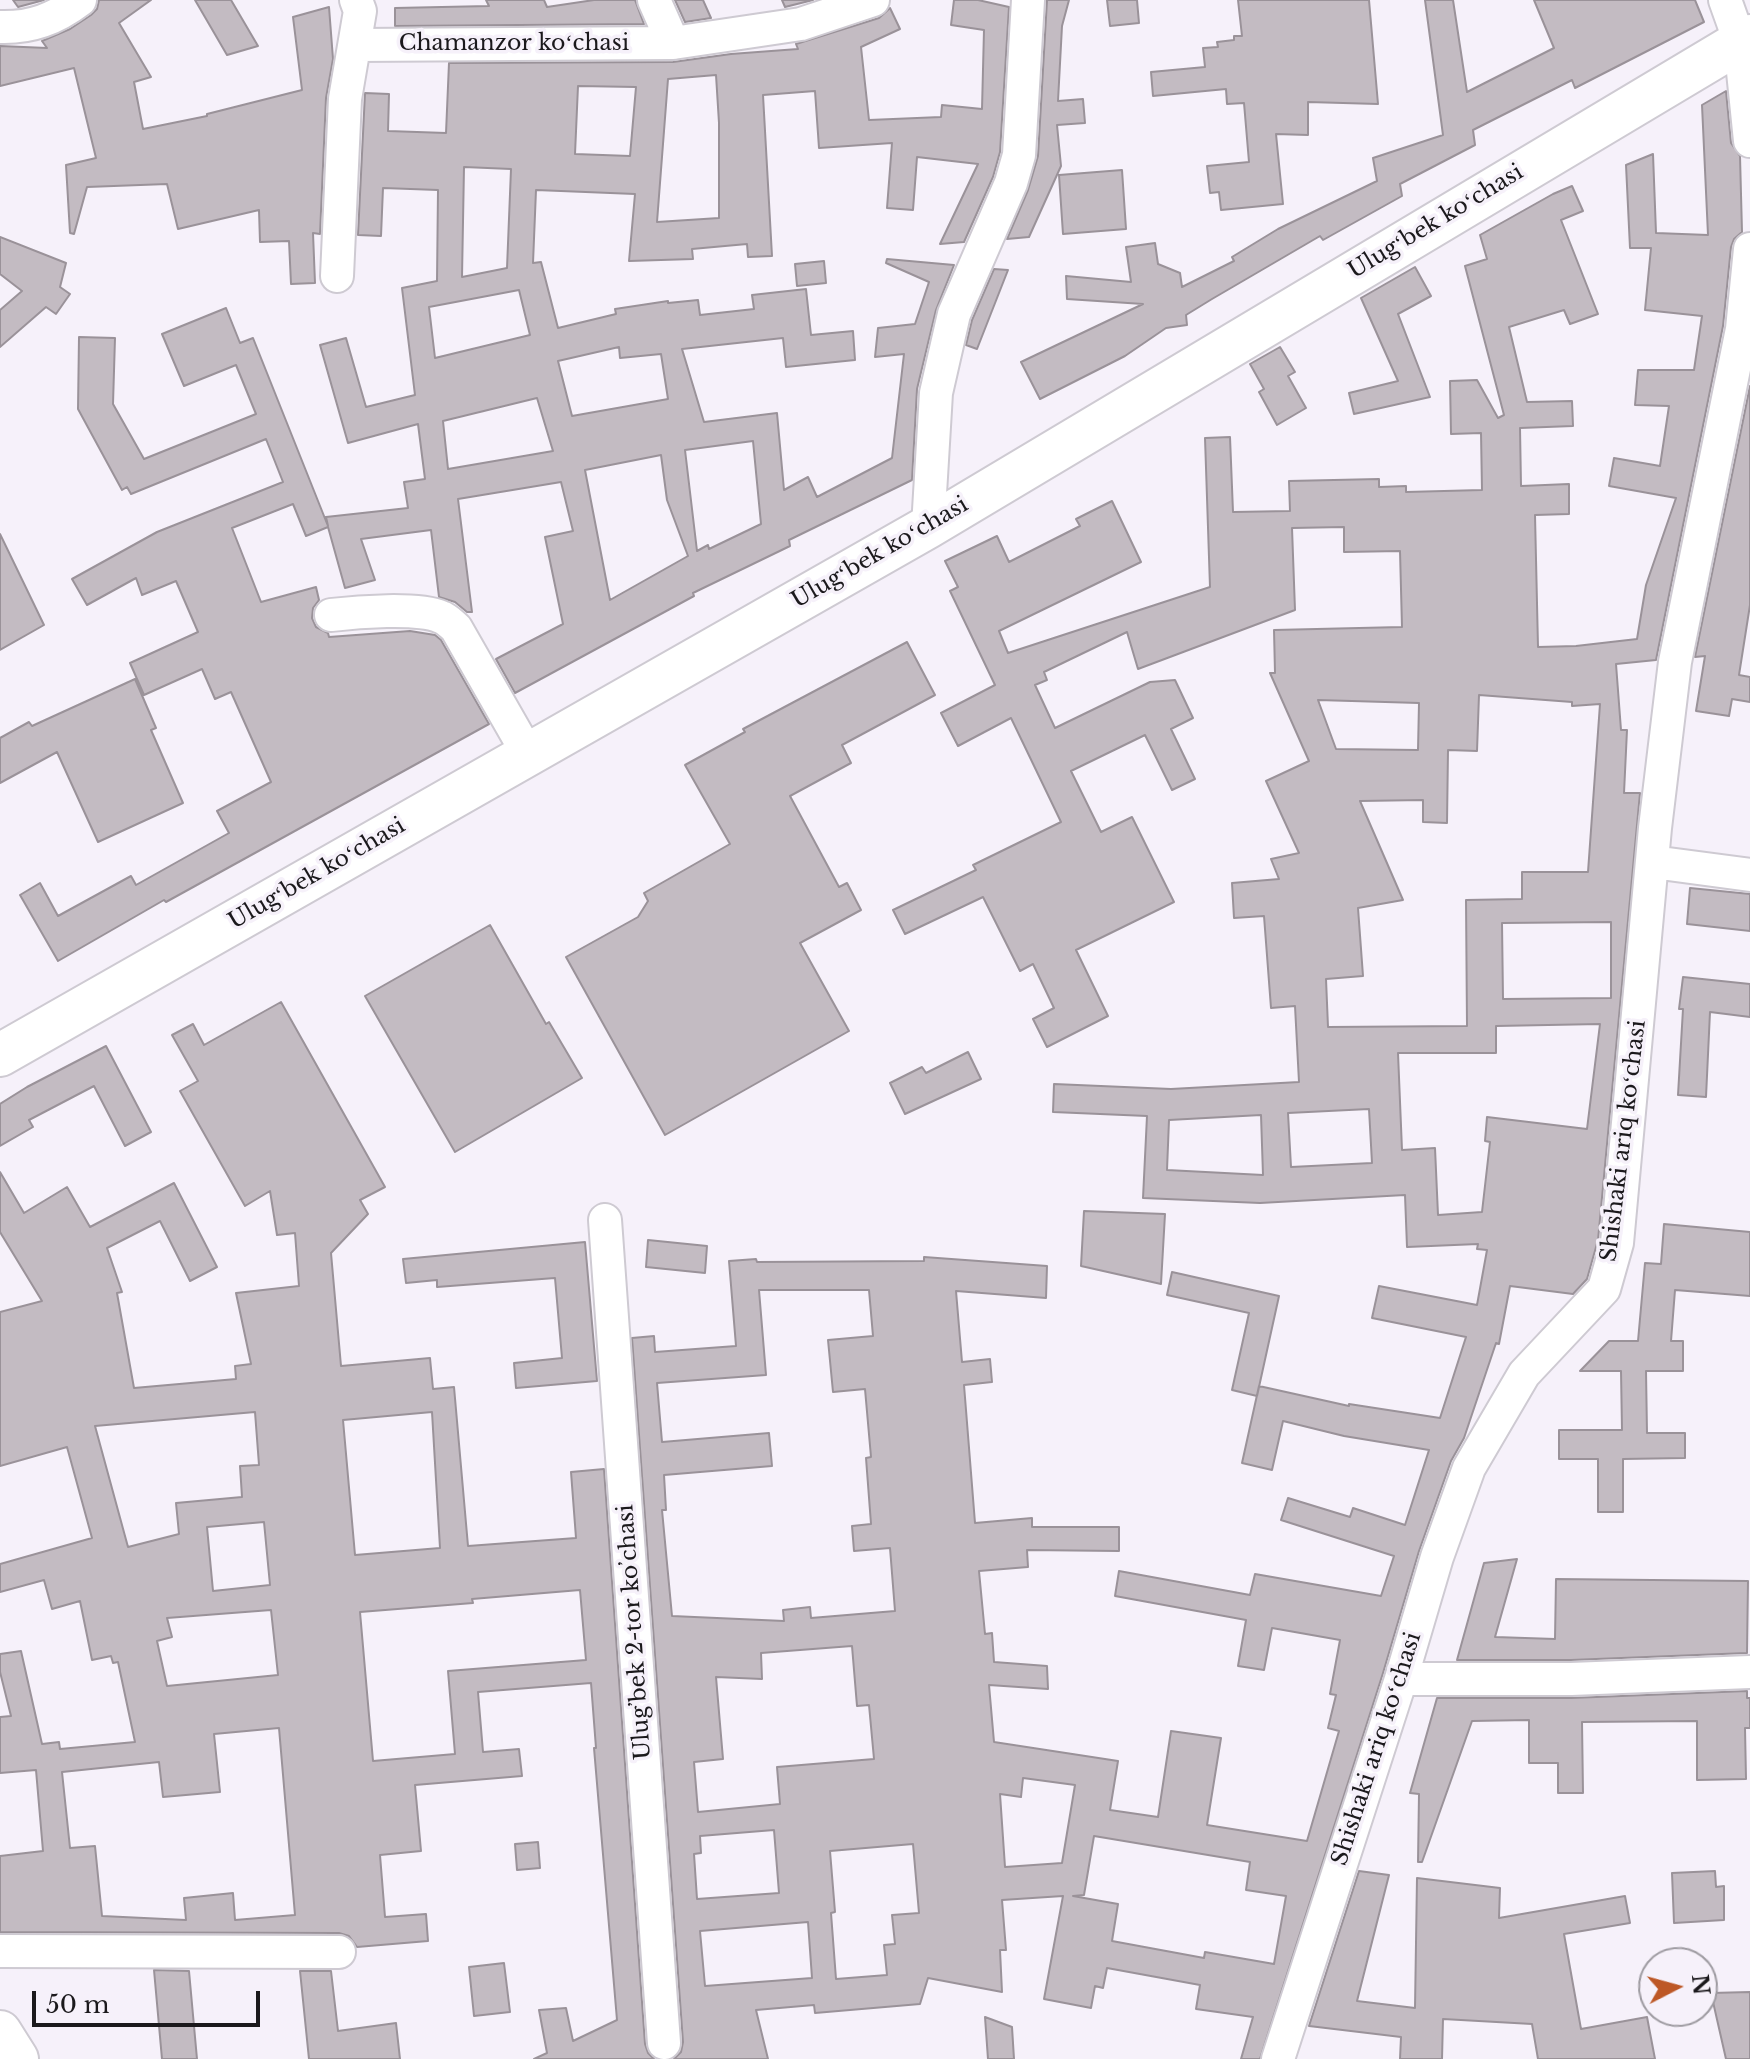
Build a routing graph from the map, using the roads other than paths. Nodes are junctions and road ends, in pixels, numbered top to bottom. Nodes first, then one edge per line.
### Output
1 (80, 0) edge
2 (356, 0) edge
3 (654, 0) edge
4 (873, 0) edge
5 (1725, 0) edge
6 (0, 1) edge
7 (1025, 1) edge
8 (10, 27) edge
9 (1745, 39) edge
10 (673, 43) junction
11 (356, 45) junction
12 (1750, 141) edge
13 (1750, 249) edge
14 (337, 276) dead end
15 (928, 527) junction
16 (331, 615) dead end
17 (528, 754) junction
18 (1653, 862) junction
19 (1750, 875) edge
20 (0, 1055) edge
21 (605, 1220) dead end
22 (1750, 1672) edge
23 (1401, 1679) junction
24 (0, 1951) edge
25 (339, 1952) dead end
26 (0, 2032) edge
27 (664, 2043) dead end
28 (17, 2059) edge
29 (1278, 2059) edge

1 - 8 street
2 - 11 street
3 - 10 street
4 - 10 street, Chamanzor koʻchasi
5 - 9 street
6 - 8 street
7 - 15 street
9 - 12 street
9 - 15 street, Ulugʻbek koʻchasi
10 - 11 street, Chamanzor koʻchasi
11 - 14 street
13 - 18 street, Shishaki ariq koʻchasi
15 - 17 street, Ulugʻbek koʻchasi
16 - 17 street
17 - 20 street, Ulugʻbek koʻchasi
18 - 19 street
18 - 23 street, Shishaki ariq koʻchasi
21 - 27 street, Ulugʼbek 2-tor koʼchasi
22 - 23 street
23 - 29 street, Shishaki ariq koʻchasi
24 - 25 street
26 - 28 street

